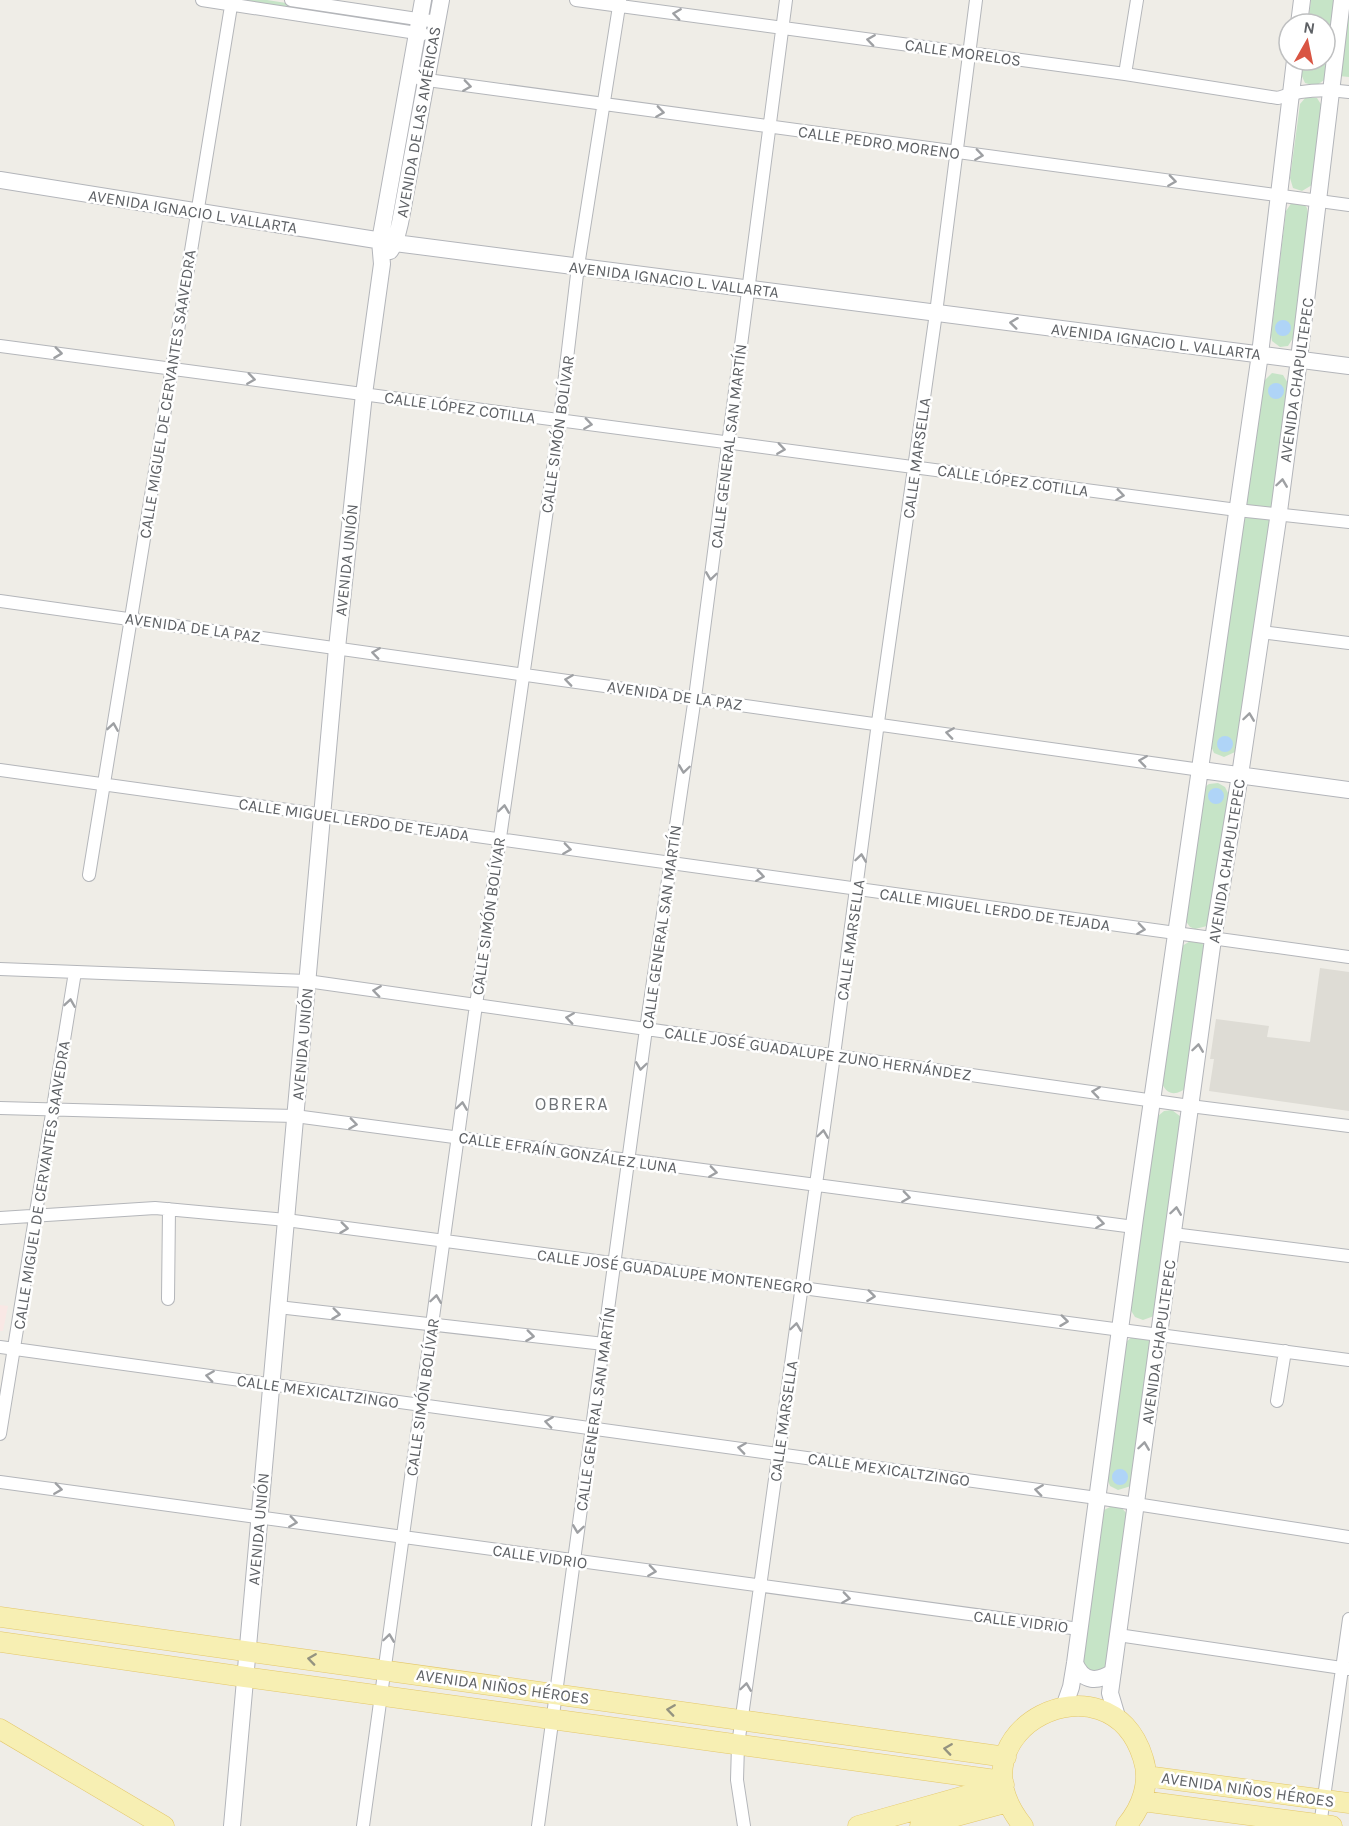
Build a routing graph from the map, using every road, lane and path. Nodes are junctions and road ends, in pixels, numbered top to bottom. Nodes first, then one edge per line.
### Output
1 (202, 0) edge
2 (291, 0) edge
3 (423, 0) edge
4 (441, 0) edge
5 (576, 0) edge
6 (786, 0) edge
7 (976, 0) edge
8 (1137, 0) edge
9 (1342, 0) edge
10 (232, 2) edge
11 (620, 3) edge
12 (427, 28) junction
13 (783, 28) junction
14 (970, 53) junction
15 (1294, 72) edge
16 (1125, 74) junction
17 (409, 78) junction
18 (426, 80) junction
19 (1331, 90) junction
20 (1349, 92) edge
21 (1291, 93) junction
22 (604, 104) junction
23 (768, 127) junction
24 (958, 152) junction
25 (0, 180) edge
26 (1280, 196) junction
27 (1319, 201) junction
28 (1349, 205) edge
29 (198, 212) junction
30 (388, 242) junction
31 (578, 266) junction
32 (748, 288) junction
33 (936, 313) junction
34 (0, 346) edge
35 (1260, 354) junction
36 (1299, 359) junction
37 (1349, 366) edge
38 (172, 368) junction
39 (364, 394) junction
40 (560, 420) junction
41 (729, 442) junction
42 (915, 467) junction
43 (1237, 510) junction
44 (1278, 514) junction
45 (1349, 522) edge
46 (0, 600) edge
47 (131, 619) junction
48 (1261, 632) junction
49 (1349, 643) edge
50 (337, 648) junction
51 (523, 674) junction
52 (694, 698) junction
53 (879, 723) junction
54 (0, 770) edge
55 (1200, 770) junction
56 (1240, 775) junction
57 (104, 784) junction
58 (1349, 790) edge
59 (322, 815) junction
60 (499, 840) junction
61 (670, 863) junction
62 (89, 875) dead end
63 (856, 890) junction
64 (1177, 934) junction
65 (1213, 939) junction
66 (1349, 957) edge
67 (0, 969) edge
68 (75, 972) junction
69 (307, 981) junction
70 (476, 1005) junction
71 (646, 1029) junction
72 (834, 1056) junction
73 (1154, 1100) junction
74 (1191, 1106) junction
75 (0, 1108) edge
76 (53, 1108) junction
77 (295, 1116) junction
78 (1349, 1126) edge
79 (458, 1138) junction
80 (628, 1160) junction
81 (816, 1185) junction
82 (169, 1209) junction
83 (36, 1216) junction
84 (0, 1218) edge
85 (286, 1220) junction
86 (1134, 1227) junction
87 (1173, 1234) junction
88 (444, 1240) junction
89 (1349, 1256) edge
90 (615, 1263) junction
91 (802, 1287) junction
92 (168, 1299) dead end
93 (278, 1307) junction
94 (432, 1324) junction
95 (1120, 1329) junction
96 (1160, 1334) junction
97 (603, 1344) junction
98 (0, 1347) edge
99 (14, 1349) junction
100 (1285, 1352) junction
101 (1349, 1360) edge
102 (271, 1385) junction
103 (1277, 1401) dead end
104 (421, 1405) junction
105 (592, 1428) junction
106 (0, 1434) edge
107 (779, 1453) junction
108 (0, 1482) edge
109 (1097, 1498) junction
110 (1136, 1503) junction
111 (259, 1517) junction
112 (403, 1537) junction
113 (1349, 1537) edge
114 (574, 1560) junction
115 (760, 1586) junction
116 (0, 1617) edge
117 (1349, 1619) edge
118 (1079, 1629) junction
119 (1118, 1635) junction
120 (0, 1642) edge
121 (248, 1650) junction
122 (1075, 1664) junction
123 (385, 1669) junction
124 (1346, 1669) edge
125 (1113, 1672) junction
126 (245, 1677) junction
127 (556, 1693) junction
128 (381, 1696) junction
129 (1064, 1707) junction
130 (553, 1719) junction
131 (742, 1720) junction
132 (1118, 1720) junction
133 (0, 1729) edge
134 (738, 1745) junction
135 (1006, 1757) junction
136 (1146, 1776) junction
137 (1005, 1789) junction
138 (1324, 1799) junction
139 (1142, 1801) junction
140 (1349, 1803) edge
141 (1324, 1825) edge
142 (164, 1826) edge
143 (232, 1826) edge
144 (363, 1826) edge
145 (538, 1826) edge
146 (744, 1826) edge
147 (858, 1826) edge
148 (921, 1826) edge
149 (1023, 1826) edge
150 (1126, 1826) edge

1 - 10 street
2 - 12 street
3 - 12 street, AVENIDA DE LAS AMÉRICAS
4 - 12 street, AVENIDA DE LAS AMÉRICAS
5 - 11 street, CALLE MORELOS
6 - 13 street, CALLE GENERAL SAN MARTÍN
7 - 14 street, CALLE MARSELLA
8 - 16 street
9 - 19 street, AVENIDA CHAPULTEPEC
10 - 12 street
10 - 29 street, CALLE MIGUEL DE CERVANTES SAAVEDRA
13 -> 11 street, CALLE MORELOS
11 - 22 street, CALLE SIMÓN BOLÍVAR
12 - 17 street, AVENIDA DE LAS AMÉRICAS
12 - 18 street, AVENIDA DE LAS AMÉRICAS
14 -> 13 street, CALLE MORELOS
13 - 23 street, CALLE GENERAL SAN MARTÍN
14 - 16 street, CALLE MORELOS
14 - 24 street, CALLE MARSELLA
15 - 21 street
16 - 21 street, CALLE MORELOS
17 - 18 street, CALLE PEDRO MORENO
17 - 30 street, AVENIDA DE LAS AMÉRICAS
18 -> 22 street, CALLE PEDRO MORENO
18 - 30 street, AVENIDA DE LAS AMÉRICAS
19 - 20 street, CALLE MORELOS
19 - 21 street, CALLE MORELOS
19 - 27 street, AVENIDA CHAPULTEPEC
21 - 26 street
22 -> 23 street, CALLE PEDRO MORENO
22 - 31 street, CALLE SIMÓN BOLÍVAR
23 - 24 street, CALLE PEDRO MORENO
23 - 32 street, CALLE GENERAL SAN MARTÍN
24 -> 26 street, CALLE PEDRO MORENO
24 - 33 street, CALLE MARSELLA
25 - 29 street, AVENIDA IGNACIO L. VALLARTA
26 - 27 street, CALLE PEDRO MORENO
26 - 35 street
27 - 28 street, CALLE PEDRO MORENO
27 - 36 street, AVENIDA CHAPULTEPEC
29 - 30 street, AVENIDA IGNACIO L. VALLARTA
29 - 38 street, CALLE MIGUEL DE CERVANTES SAAVEDRA
30 - 31 street, AVENIDA IGNACIO L. VALLARTA
30 - 39 street, AVENIDA UNIÓN
31 - 32 street, AVENIDA IGNACIO L. VALLARTA
31 - 40 street, CALLE SIMÓN BOLÍVAR
32 - 33 street, AVENIDA IGNACIO L. VALLARTA
32 - 41 street, CALLE GENERAL SAN MARTÍN
35 -> 33 street, AVENIDA IGNACIO L. VALLARTA
33 - 42 street, CALLE MARSELLA
34 -> 38 street, CALLE LÓPEZ COTILLA
35 - 36 street, AVENIDA IGNACIO L. VALLARTA
35 - 43 street
36 - 37 street, AVENIDA IGNACIO L. VALLARTA
44 -> 36 street, AVENIDA CHAPULTEPEC
38 -> 39 street, CALLE LÓPEZ COTILLA
38 - 47 street, CALLE MIGUEL DE CERVANTES SAAVEDRA
39 - 40 street, CALLE LÓPEZ COTILLA
39 - 50 street, AVENIDA UNIÓN
40 -> 41 street, CALLE LÓPEZ COTILLA
40 - 51 street, CALLE SIMÓN BOLÍVAR
41 -> 42 street, CALLE LÓPEZ COTILLA
41 -> 52 street, CALLE GENERAL SAN MARTÍN
42 -> 43 street, CALLE LÓPEZ COTILLA
42 - 53 street, CALLE MARSELLA
43 - 44 street, CALLE LÓPEZ COTILLA
43 - 55 street
44 - 45 street, CALLE LÓPEZ COTILLA
44 - 48 street, AVENIDA CHAPULTEPEC
46 - 47 street, AVENIDA DE LA PAZ
47 - 50 street, AVENIDA DE LA PAZ
57 -> 47 street, CALLE MIGUEL DE CERVANTES SAAVEDRA
48 - 49 street
56 -> 48 street, AVENIDA CHAPULTEPEC
51 -> 50 street, AVENIDA DE LA PAZ
50 - 59 street, AVENIDA UNIÓN
52 -> 51 street, AVENIDA DE LA PAZ
60 -> 51 street, CALLE SIMÓN BOLÍVAR
52 - 53 street, AVENIDA DE LA PAZ
52 -> 61 street, CALLE GENERAL SAN MARTÍN
55 -> 53 street, AVENIDA DE LA PAZ
63 -> 53 street, CALLE MARSELLA
54 - 57 street, CALLE MIGUEL LERDO DE TEJADA
55 - 56 street, AVENIDA DE LA PAZ
55 - 64 street
56 - 58 street, AVENIDA DE LA PAZ
56 - 65 street, AVENIDA CHAPULTEPEC
57 - 59 street, CALLE MIGUEL LERDO DE TEJADA
57 - 62 street, CALLE MIGUEL DE CERVANTES SAAVEDRA
59 - 60 street, CALLE MIGUEL LERDO DE TEJADA
59 - 69 street, AVENIDA UNIÓN
60 -> 61 street, CALLE MIGUEL LERDO DE TEJADA
60 - 70 street, CALLE SIMÓN BOLÍVAR
61 -> 63 street, CALLE MIGUEL LERDO DE TEJADA
61 - 71 street, CALLE GENERAL SAN MARTÍN
63 -> 64 street, CALLE MIGUEL LERDO DE TEJADA
63 - 72 street, CALLE MARSELLA
64 - 65 street, CALLE MIGUEL LERDO DE TEJADA
64 - 73 street
65 - 66 street, CALLE MIGUEL LERDO DE TEJADA
74 -> 65 street, AVENIDA CHAPULTEPEC
67 - 68 street, CALLE JOSÉ GUADALUPE ZUNO HERNÁNDEZ
68 - 69 street, CALLE JOSÉ GUADALUPE ZUNO HERNÁNDEZ
76 -> 68 street, CALLE MIGUEL DE CERVANTES SAAVEDRA
70 -> 69 street, CALLE JOSÉ GUADALUPE ZUNO HERNÁNDEZ
69 - 77 street, AVENIDA UNIÓN
71 -> 70 street, CALLE JOSÉ GUADALUPE ZUNO HERNÁNDEZ
79 -> 70 street, CALLE SIMÓN BOLÍVAR
71 - 72 street, CALLE JOSÉ GUADALUPE ZUNO HERNÁNDEZ
71 -> 80 street, CALLE GENERAL SAN MARTÍN
73 -> 72 street, CALLE JOSÉ GUADALUPE ZUNO HERNÁNDEZ
81 -> 72 street, CALLE MARSELLA
73 - 74 street, CALLE JOSÉ GUADALUPE ZUNO HERNÁNDEZ
73 - 86 street
74 - 78 street, CALLE JOSÉ GUADALUPE ZUNO HERNÁNDEZ
87 -> 74 street, AVENIDA CHAPULTEPEC
75 - 76 street, CALLE EFRAÍN GONZÁLEZ LUNA
76 - 77 street, CALLE EFRAÍN GONZÁLEZ LUNA
76 - 83 street, CALLE MIGUEL DE CERVANTES SAAVEDRA
77 -> 79 street, CALLE EFRAÍN GONZÁLEZ LUNA
77 - 85 street, AVENIDA UNIÓN
79 - 80 street, CALLE EFRAÍN GONZÁLEZ LUNA
79 - 88 street, CALLE SIMÓN BOLÍVAR
80 -> 81 street, CALLE EFRAÍN GONZÁLEZ LUNA
80 - 90 street, CALLE GENERAL SAN MARTÍN
81 -> 86 street, CALLE EFRAÍN GONZÁLEZ LUNA
81 - 91 street, CALLE MARSELLA
82 - 83 street, CALLE JOSÉ GUADALUPE MONTENEGRO
82 - 85 street, CALLE JOSÉ GUADALUPE MONTENEGRO
82 - 92 street
83 - 84 street, CALLE JOSÉ GUADALUPE MONTENEGRO
83 - 99 street, CALLE MIGUEL DE CERVANTES SAAVEDRA
85 -> 88 street, CALLE JOSÉ GUADALUPE MONTENEGRO
85 - 93 street, AVENIDA UNIÓN
86 - 95 street
87 - 89 street
87 - 96 street, AVENIDA CHAPULTEPEC
88 - 90 street, CALLE JOSÉ GUADALUPE MONTENEGRO
94 -> 88 street, CALLE SIMÓN BOLÍVAR
90 - 91 street, CALLE JOSÉ GUADALUPE MONTENEGRO
90 - 97 street, CALLE GENERAL SAN MARTÍN
91 -> 95 street, CALLE JOSÉ GUADALUPE MONTENEGRO
107 -> 91 street, CALLE MARSELLA
93 -> 94 street
93 - 102 street, AVENIDA UNIÓN
94 -> 97 street
94 - 104 street, CALLE SIMÓN BOLÍVAR
95 - 96 street, CALLE JOSÉ GUADALUPE MONTENEGRO
95 - 109 street
96 - 100 street, CALLE JOSÉ GUADALUPE MONTENEGRO
110 -> 96 street, AVENIDA CHAPULTEPEC
97 - 105 street, CALLE GENERAL SAN MARTÍN
98 - 99 street, CALLE MEXICALTZINGO
102 -> 99 street, CALLE MEXICALTZINGO
99 - 106 street, CALLE MIGUEL DE CERVANTES SAAVEDRA
100 - 101 street, CALLE JOSÉ GUADALUPE MONTENEGRO
100 - 103 street
102 - 104 street, CALLE MEXICALTZINGO
102 - 111 street, AVENIDA UNIÓN
105 -> 104 street, CALLE MEXICALTZINGO
104 - 112 street, CALLE SIMÓN BOLÍVAR
107 -> 105 street, CALLE MEXICALTZINGO
105 -> 114 street, CALLE GENERAL SAN MARTÍN
109 -> 107 street, CALLE MEXICALTZINGO
107 - 115 street, CALLE MARSELLA
108 -> 111 street, CALLE VIDRIO
109 - 110 street, CALLE MEXICALTZINGO
109 - 118 street
110 - 113 street, CALLE MEXICALTZINGO
110 - 119 street, AVENIDA CHAPULTEPEC
111 -> 112 street, CALLE VIDRIO
111 - 121 street, AVENIDA UNIÓN
112 - 114 street, CALLE VIDRIO
123 -> 112 street, CALLE SIMÓN BOLÍVAR
114 -> 115 street, CALLE VIDRIO
114 - 127 street, CALLE GENERAL SAN MARTÍN
115 -> 118 street, CALLE VIDRIO
131 -> 115 street, CALLE MARSELLA
116 - 121 main road, AVENIDA NIÑOS HÉROES
117 - 124 street
118 - 122 street
119 - 124 street
119 - 125 street, AVENIDA CHAPULTEPEC
120 - 126 main road, AVENIDA NIÑOS HÉROES
123 -> 121 main road, AVENIDA NIÑOS HÉROES
121 - 126 street, AVENIDA UNIÓN
122 - 125 street
122 - 129 street
123 - 127 main road, AVENIDA NIÑOS HÉROES
123 - 128 street, CALLE SIMÓN BOLÍVAR
124 - 138 street
125 - 132 street, AVENIDA CHAPULTEPEC
126 - 128 main road, AVENIDA NIÑOS HÉROES
126 - 143 street, AVENIDA UNIÓN
127 - 130 street, CALLE GENERAL SAN MARTÍN
131 -> 127 main road, AVENIDA NIÑOS HÉROES
128 - 130 main road, AVENIDA NIÑOS HÉROES
128 - 144 street, CALLE SIMÓN BOLÍVAR
129 - 132 main road
129 - 135 main road
130 - 134 main road, AVENIDA NIÑOS HÉROES
130 - 145 street, CALLE GENERAL SAN MARTÍN
131 - 134 street, CALLE MARSELLA
135 -> 131 main road, AVENIDA NIÑOS HÉROES
132 - 136 main road
133 - 142 main road
134 - 137 main road, AVENIDA NIÑOS HÉROES
134 - 146 street, CALLE MARSELLA
135 - 137 main road
136 - 138 main road, AVENIDA NIÑOS HÉROES
136 - 139 main road
137 - 147 main road
137 - 148 main road
137 - 149 main road
138 - 140 main road, AVENIDA NIÑOS HÉROES
138 - 141 street
139 - 141 main road, AVENIDA NIÑOS HÉROES
139 - 150 main road

